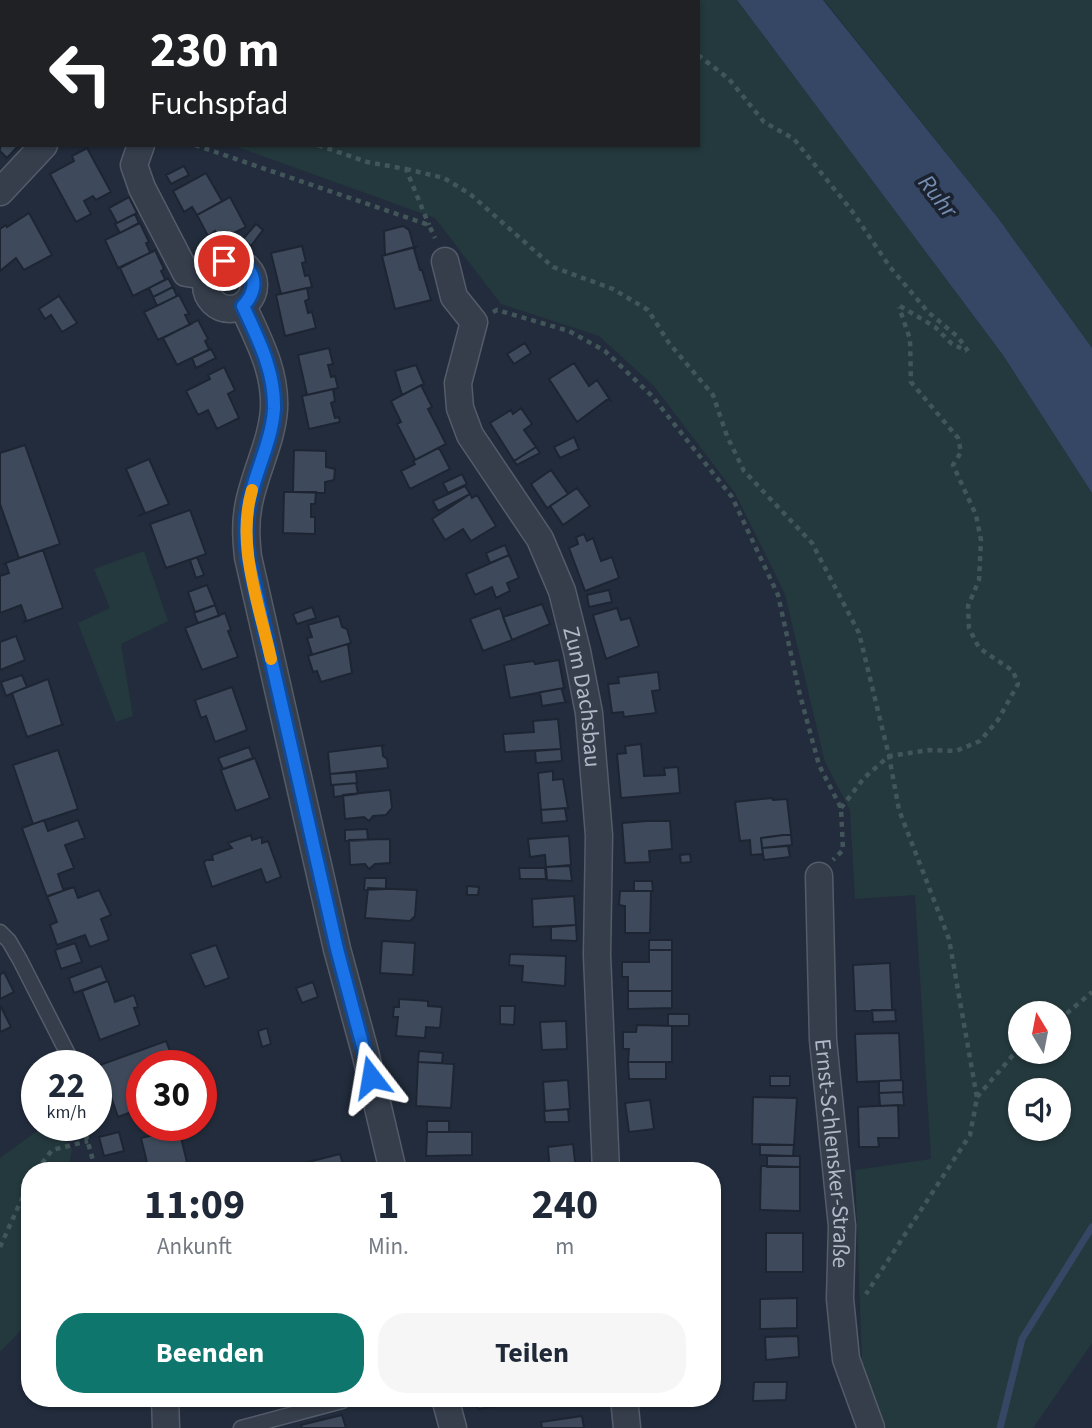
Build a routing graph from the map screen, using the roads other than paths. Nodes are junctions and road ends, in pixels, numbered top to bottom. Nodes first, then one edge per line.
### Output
1 (42, 147) edge
2 (140, 147) edge
3 (0, 192) edge
4 (445, 261) road end
5 (207, 276) junction
6 (243, 306) junction
7 (819, 876) road end
8 (0, 932) edge
9 (66, 1050) edge
10 (391, 1162) edge
11 (606, 1162) edge
12 (165, 1407) edge
13 (320, 1407) edge
14 (447, 1407) edge
15 (625, 1407) edge
16 (166, 1428) edge
17 (241, 1428) edge
18 (453, 1428) edge
19 (627, 1428) edge
20 (871, 1428) edge

1 - 3 street
2 - 5 street
4 - 11 street, Zum Dachsbau
5 - 6 street
5 - 6 street
6 - 10 street
7 - 20 street, Ernst-Schlensker-Straße
8 - 9 lane
12 - 16 street
13 - 17 lane
14 - 18 street
15 - 19 street

